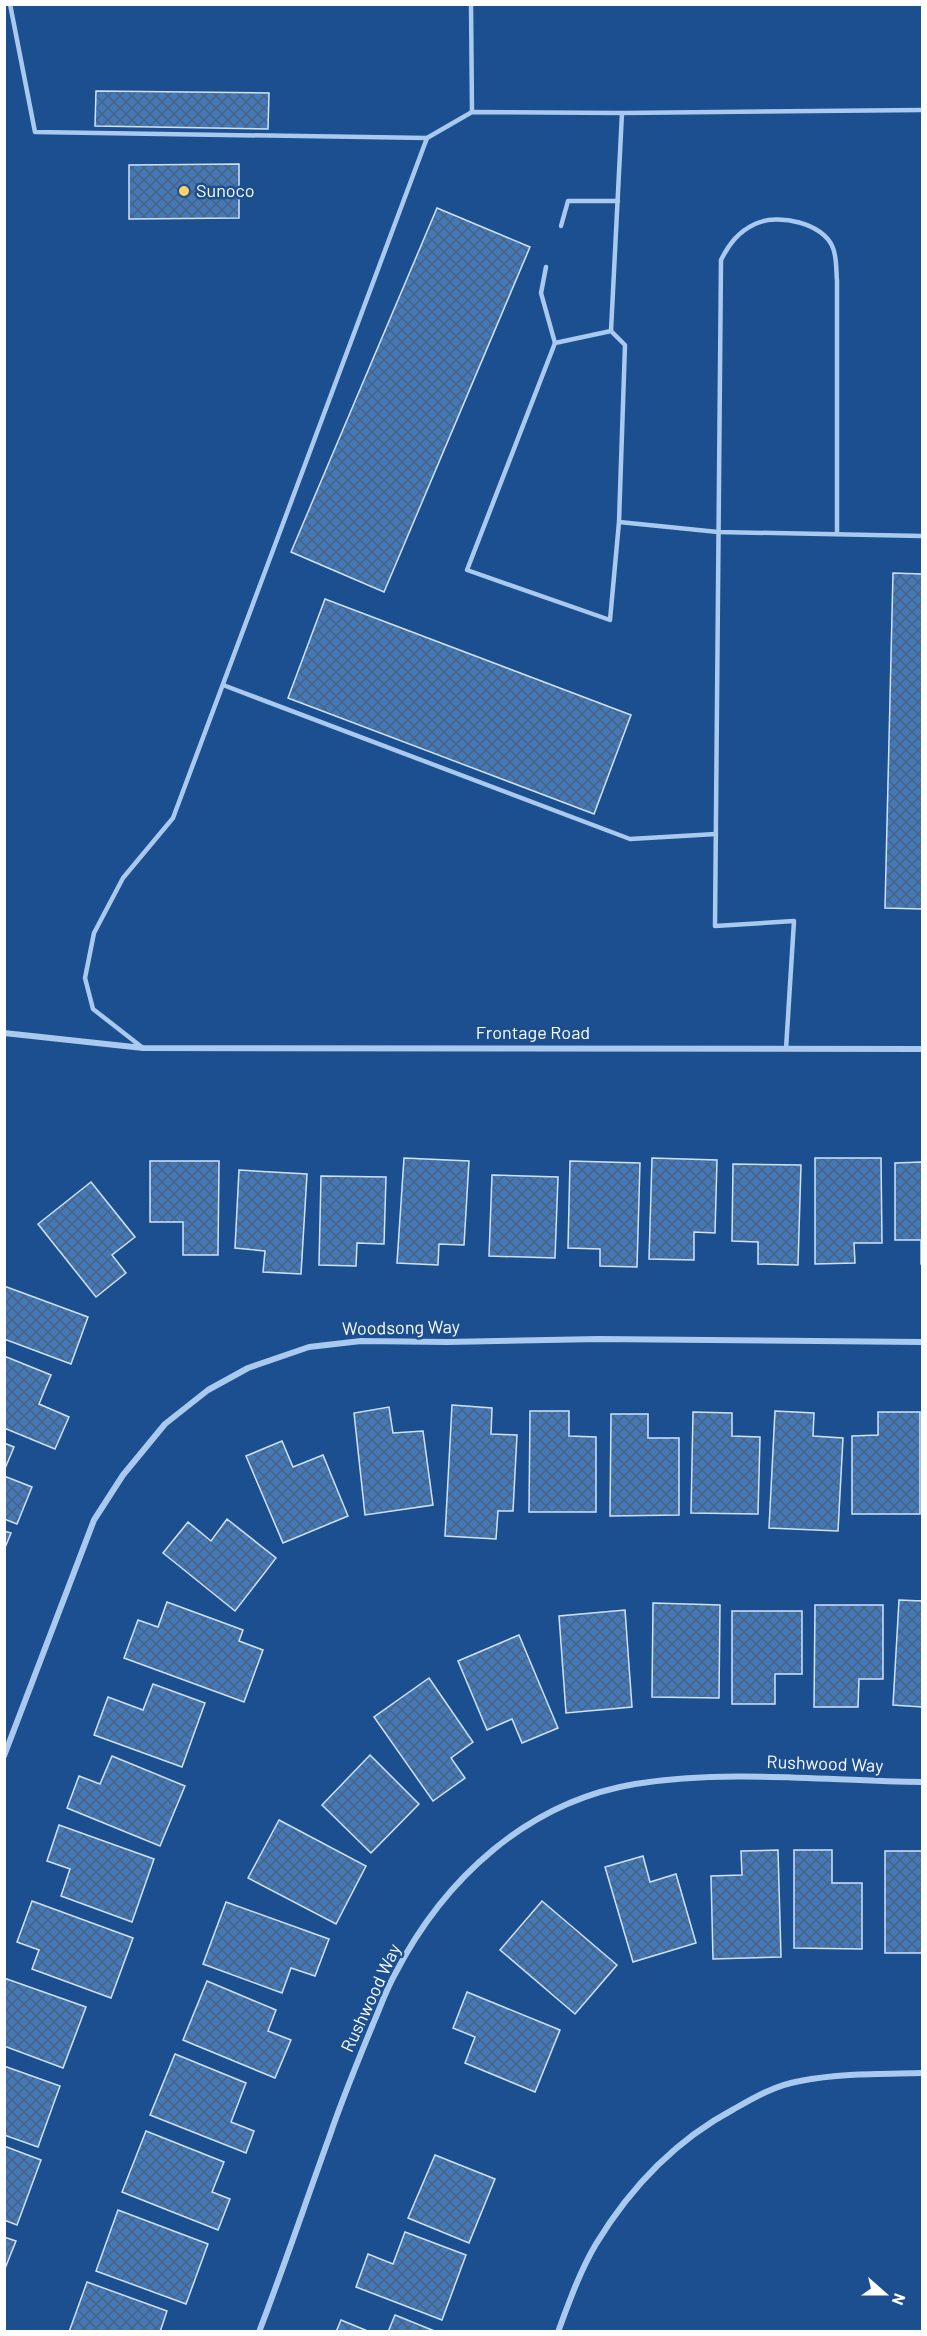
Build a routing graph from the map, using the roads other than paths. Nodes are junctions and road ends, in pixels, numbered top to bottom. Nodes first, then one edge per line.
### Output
1 (10, 4) edge
2 (471, 4) edge
3 (922, 110) edge
4 (472, 112) junction
5 (622, 113) junction
6 (427, 138) junction
7 (618, 201) junction
8 (561, 226) dead end
9 (546, 267) dead end
10 (611, 331) junction
11 (555, 343) junction
12 (619, 522) junction
13 (718, 532) junction
14 (837, 534) junction
15 (922, 536) edge
16 (223, 685) junction
17 (716, 834) junction
18 (4, 1033) edge
19 (143, 1048) junction
20 (786, 1049) junction
21 (922, 1049) edge
22 (922, 1342) edge
23 (4, 1756) edge
24 (922, 1782) edge
25 (922, 2073) edge
26 (259, 2331) edge
27 (558, 2331) edge

1 - 6 lane
2 - 4 lane
3 - 5 lane
4 - 5 lane
4 - 6 lane
5 - 7 lane
6 - 16 lane
7 - 8 lane
7 - 10 lane
9 - 11 lane
10 - 11 lane
10 - 12 lane
11 - 12 lane
12 - 13 lane
13 - 14 lane
13 - 14 lane
13 - 17 lane
14 - 15 lane
16 - 17 lane
16 - 19 lane
17 - 20 lane
18 - 19 street, Frontage Road
19 - 20 street, Frontage Road
20 - 21 street, Frontage Road
22 - 23 street, Woodsong Way
24 - 26 street, Rushwood Way
25 - 27 street

